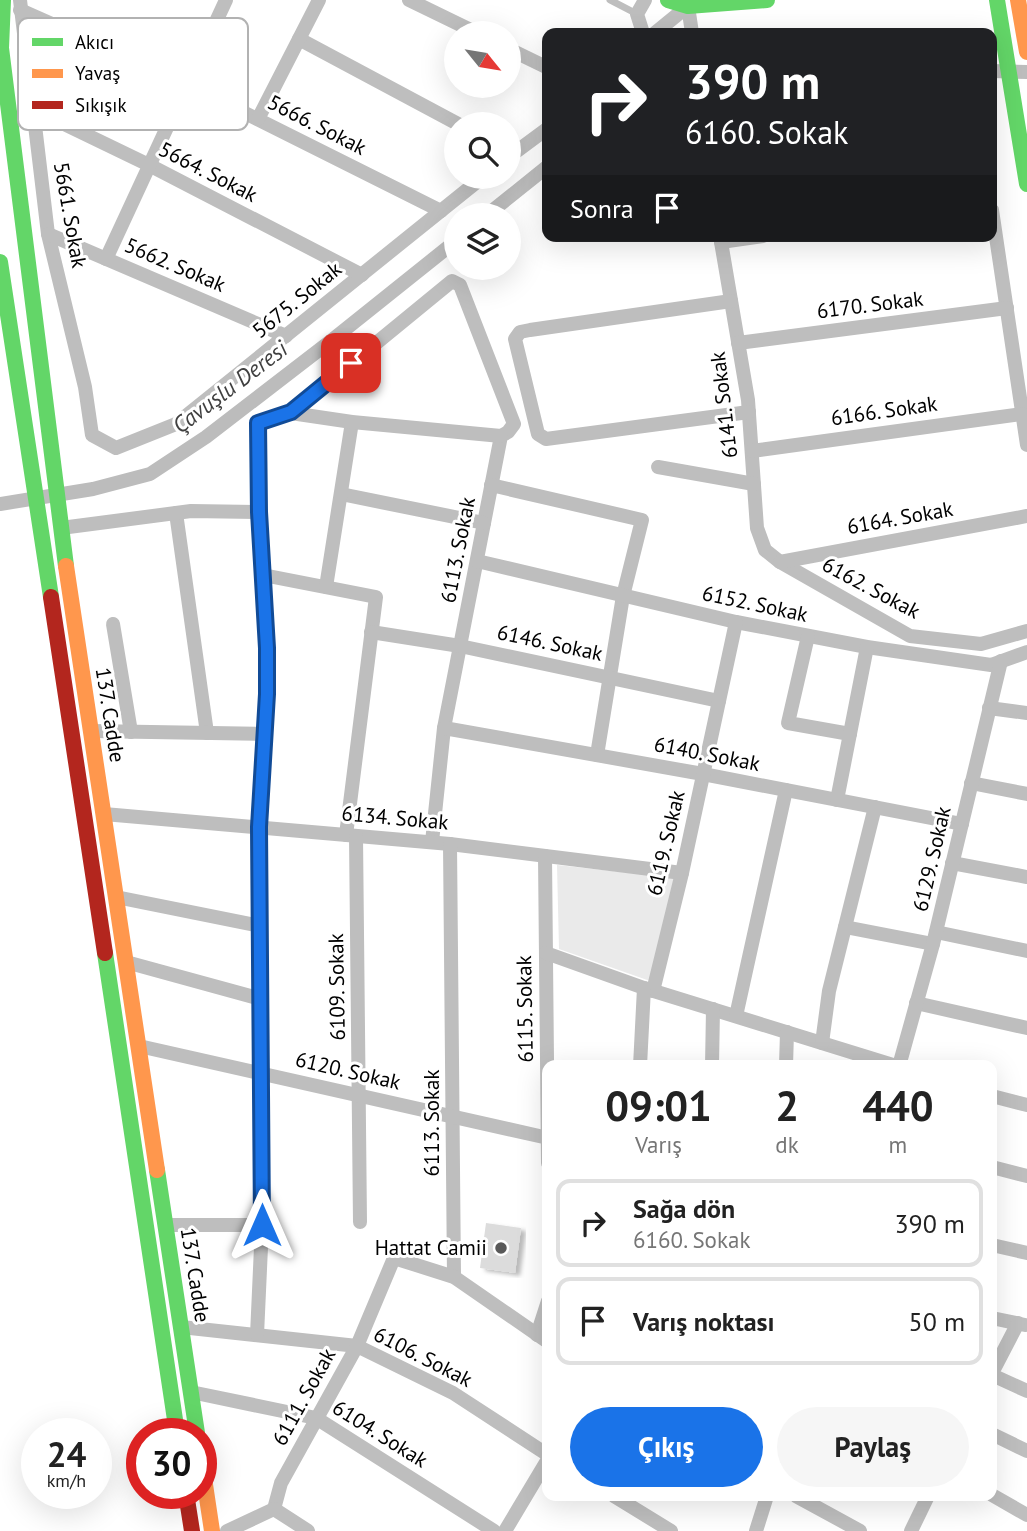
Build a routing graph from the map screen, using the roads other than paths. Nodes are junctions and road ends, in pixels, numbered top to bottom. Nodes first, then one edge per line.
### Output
1 (3, 0) edge
2 (319, 0) edge
3 (409, 0) edge
4 (610, 0) edge
5 (645, 0) edge
6 (668, 0) edge
7 (767, 0) edge
8 (997, 0) edge
9 (1018, 0) edge
10 (224, 1) edge
11 (696, 3) edge
12 (20, 5) edge
13 (637, 13) junction
14 (47, 18) edge
15 (216, 18) edge
16 (452, 21) edge
17 (642, 28) edge
18 (662, 28) edge
19 (693, 28) edge
20 (299, 39) junction
21 (1027, 46) edge
22 (522, 55) edge
23 (542, 65) edge
24 (248, 114) edge
25 (444, 117) edge
26 (258, 119) junction
27 (36, 130) edge
28 (76, 130) edge
29 (165, 130) edge
30 (542, 132) edge
31 (521, 147) edge
32 (149, 165) junction
33 (1027, 184) edge
34 (468, 189) edge
35 (441, 211) junction
36 (48, 234) junction
37 (721, 242) edge
38 (997, 242) edge
39 (106, 258) junction
40 (0, 262) edge
41 (362, 275) junction
42 (731, 301) junction
43 (1007, 309) junction
44 (286, 335) junction
45 (738, 343) junction
46 (291, 412) junction
47 (749, 412) junction
48 (1022, 414) junction
49 (352, 422) junction
50 (92, 435) joint
51 (500, 436) junction
52 (1027, 445) edge
53 (752, 451) junction
54 (658, 467) dead end
55 (754, 484) junction
56 (491, 485) junction
57 (341, 494) junction
58 (259, 512) junction
59 (176, 513) junction
60 (1027, 516) edge
61 (60, 523) junction
62 (484, 523) junction
63 (477, 561) junction
64 (780, 562) junction
65 (263, 575) junction
66 (326, 587) junction
67 (623, 596) junction
68 (736, 622) junction
69 (113, 624) dead end
70 (1027, 631) edge
71 (371, 632) junction
72 (808, 636) junction
73 (460, 646) junction
74 (867, 647) junction
75 (1027, 652) edge
76 (1001, 661) junction
77 (610, 677) junction
78 (719, 701) junction
79 (989, 708) junction
80 (1027, 713) edge
81 (444, 728) junction
82 (91, 731) junction
83 (131, 732) junction
84 (207, 733) junction
85 (265, 734) junction
86 (850, 734) junction
87 (597, 755) junction
88 (703, 774) junction
89 (971, 783) junction
90 (786, 790) junction
91 (1027, 793) edge
92 (837, 800) junction
93 (875, 807) junction
94 (104, 814) junction
95 (961, 824) junction
96 (259, 827) junction
97 (351, 835) junction
98 (432, 842) junction
99 (450, 844) junction
100 (545, 856) junction
101 (952, 863) junction
102 (682, 873) junction
103 (1027, 877) edge
104 (116, 897) junction
105 (260, 926) junction
106 (845, 927) junction
107 (934, 938) junction
108 (1027, 951) edge
109 (546, 953) junction
110 (126, 962) junction
111 (648, 989) junction
112 (261, 999) junction
113 (916, 1003) junction
114 (713, 1009) junction
115 (736, 1016) junction
116 (1027, 1028) edge
117 (787, 1032) junction
118 (822, 1043) junction
119 (139, 1046) junction
120 (547, 1060) edge
121 (641, 1060) edge
122 (712, 1060) edge
123 (786, 1060) edge
124 (877, 1060) edge
125 (899, 1060) edge
126 (262, 1072) junction
127 (360, 1095) junction
128 (997, 1098) edge
129 (1027, 1105) edge
130 (452, 1116) junction
131 (542, 1137) edge
132 (997, 1168) edge
133 (1027, 1176) edge
134 (360, 1222) dead end
135 (166, 1225) junction
136 (262, 1225) junction
137 (997, 1246) edge
138 (1027, 1253) edge
139 (454, 1277) junction
140 (997, 1319) edge
141 (1022, 1324) edge
142 (181, 1327) junction
143 (257, 1335) junction
144 (542, 1339) edge
145 (357, 1346) junction
146 (997, 1366) edge
147 (997, 1376) edge
148 (1027, 1391) edge
149 (191, 1392) junction
150 (175, 1418) edge
151 (195, 1418) edge
152 (316, 1418) junction
153 (997, 1436) edge
154 (1027, 1451) edge
155 (542, 1453) edge
156 (542, 1467) edge
157 (997, 1498) edge
158 (622, 1501) edge
159 (765, 1501) edge
160 (805, 1501) edge
161 (926, 1501) edge
162 (189, 1509) edge
163 (209, 1509) edge
164 (274, 1509) junction
165 (1027, 1515) edge
166 (192, 1531) edge
167 (212, 1531) edge
168 (228, 1531) edge
169 (308, 1531) edge
170 (494, 1531) edge
171 (505, 1531) edge
172 (671, 1531) edge
173 (756, 1531) edge
174 (860, 1531) edge
175 (911, 1531) edge

1 - 61 street, 137. Cadde
2 - 20 street
3 - 16 street
4 - 13 lane
5 - 13 street
6 - 11 street
7 - 11 street
8 - 33 street
9 - 21 street
10 - 15 street
11 - 18 street
11 - 19 street
12 - 14 street, 5666. Sokak
13 - 17 street
20 - 25 street
20 - 26 street
22 - 23 street
24 - 26 street, 5666. Sokak
26 - 35 street, 5666. Sokak
27 - 36 street, 5661. Sokak
28 - 32 street, 5664. Sokak
29 - 32 street
30 - 31 street
32 - 39 street
32 - 41 street, 5664. Sokak
34 - 35 street, 5675. Sokak
35 - 41 street, 5675. Sokak
36 - 39 street, 5662. Sokak
36 - 50 street, 5661. Sokak
37 - 42 street, 6141. Sokak
38 - 43 street
39 - 44 street, 5662. Sokak
40 - 150 street, 137. Cadde
41 - 44 street, 5675. Sokak
42 - 45 street, 6141. Sokak
42 - 47 street
43 - 45 street, 6170. Sokak
43 - 48 street
44 - 50 street, 5675. Sokak
45 - 47 street, 6141. Sokak
46 - 49 street
46 - 51 street, 6113. Sokak
46 - 58 street
47 - 53 street, 6141. Sokak
48 - 52 street
48 - 53 street, 6166. Sokak
49 - 51 street
49 - 57 street
51 - 56 street, 6113. Sokak
53 - 55 street, 6141. Sokak
54 - 55 street
55 - 64 street, 6141. Sokak
56 - 62 street, 6113. Sokak
56 - 67 street
57 - 62 street
57 - 66 street
58 - 59 street
58 - 65 street
59 - 61 street
59 - 84 street
60 - 64 street, 6164. Sokak
61 - 82 street, 137. Cadde
62 - 63 street, 6113. Sokak
63 - 67 street, 6152. Sokak
63 - 73 street, 6113. Sokak
64 - 70 street, 6162. Sokak
65 - 66 street
65 - 85 street
66 - 71 street, 6109. Sokak
67 - 68 street, 6152. Sokak
67 - 77 street
68 - 72 street, 6152. Sokak
68 - 78 street, 6119. Sokak
69 - 83 street
71 - 73 street, 6146. Sokak
71 - 97 street, 6109. Sokak
72 - 74 street, 6152. Sokak
72 - 86 street
73 - 77 street, 6146. Sokak
73 - 81 street, 6113. Sokak
74 - 76 street, 6152. Sokak
74 - 86 street
75 - 76 street, 6152. Sokak
76 - 79 street, 6129. Sokak
77 - 78 street, 6146. Sokak
77 - 87 street
78 - 88 street, 6119. Sokak
79 - 80 street
79 - 89 street, 6129. Sokak
81 - 87 street, 6140. Sokak
81 - 98 street, 6113. Sokak
82 - 83 street
82 - 94 street, 137. Cadde
83 - 84 street
84 - 85 street
85 - 96 street
86 - 92 street
87 - 88 street, 6140. Sokak
88 - 90 street, 6140. Sokak
88 - 102 street, 6119. Sokak
89 - 91 street
89 - 95 street, 6129. Sokak
90 - 92 street, 6140. Sokak
90 - 115 street
92 - 93 street, 6140. Sokak
93 - 95 street, 6140. Sokak
93 - 106 street
94 - 96 street, 6134. Sokak
94 - 104 street, 137. Cadde
95 - 101 street, 6129. Sokak
96 - 97 street, 6134. Sokak
96 - 105 street
97 - 98 street, 6134. Sokak
97 - 127 street, 6109. Sokak
98 - 99 street, 6134. Sokak
99 - 100 street, 6134. Sokak
99 - 130 street, 6113. Sokak
100 - 102 street, 6134. Sokak
100 - 109 street, 6115. Sokak
101 - 103 street
101 - 107 street, 6129. Sokak
102 - 111 street, 6119. Sokak
104 - 105 street
104 - 110 street, 137. Cadde
105 - 112 street
106 - 107 street
106 - 118 street
107 - 108 street
107 - 113 street, 6129. Sokak
109 - 111 street
109 - 120 street, 6115. Sokak
110 - 112 street
110 - 119 street, 137. Cadde
111 - 114 street
111 - 121 street, 6119. Sokak
112 - 126 street
113 - 116 street
113 - 125 street, 6129. Sokak
114 - 115 street
114 - 122 street
115 - 117 street
117 - 118 street
117 - 123 street
118 - 124 street
119 - 126 street, 6120. Sokak
119 - 135 street, 137. Cadde
126 - 127 street, 6120. Sokak
126 - 136 street
127 - 130 street, 6120. Sokak
127 - 134 street, 6109. Sokak
128 - 129 street
130 - 131 street, 6120. Sokak
130 - 139 street, 6113. Sokak
132 - 133 street
135 - 136 street
135 - 142 street, 137. Cadde
136 - 143 street
137 - 138 street
139 - 144 street
139 - 145 street, 6111. Sokak
140 - 141 street
141 - 146 street
142 - 143 street, 6106. Sokak
142 - 149 street, 137. Cadde
143 - 145 street, 6106. Sokak
145 - 152 street, 6111. Sokak
145 - 155 street, 6106. Sokak
147 - 148 street
149 - 151 street, 137. Cadde
149 - 152 street, 6104. Sokak
152 - 164 street, 6111. Sokak
152 - 170 street, 6104. Sokak
153 - 154 street
156 - 171 street
157 - 165 street
158 - 172 street
159 - 173 street
160 - 174 street
161 - 175 street
162 - 166 street
163 - 167 street
164 - 168 street
164 - 169 street

